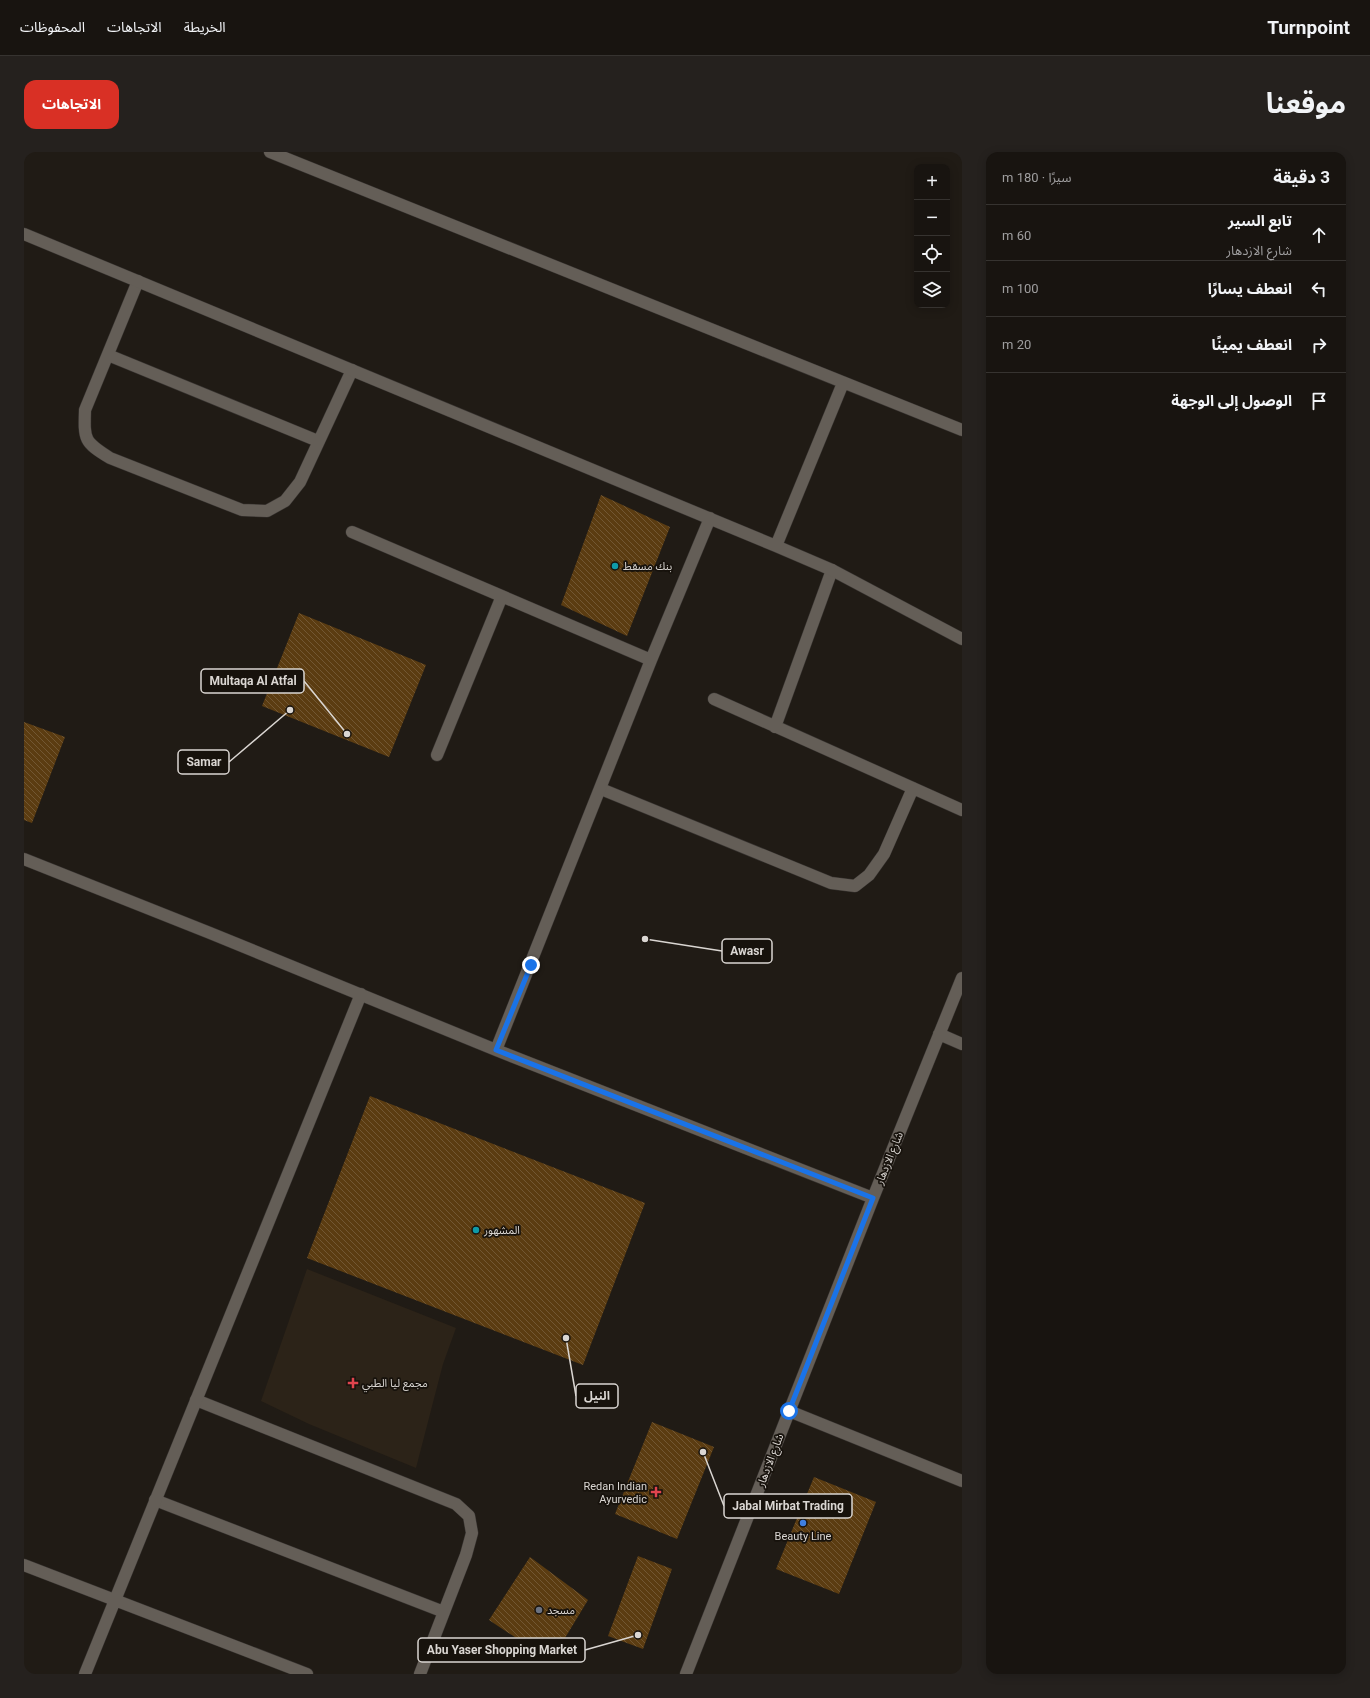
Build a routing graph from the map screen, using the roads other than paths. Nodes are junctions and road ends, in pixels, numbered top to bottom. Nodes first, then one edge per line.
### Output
1 (270, 152) edge
2 (24, 234) edge
3 (138, 281) junction
4 (108, 354) junction
5 (352, 370) junction
6 (843, 383) junction
7 (962, 430) edge
8 (318, 441) junction
9 (710, 518) junction
10 (352, 532) dead end
11 (776, 546) junction
12 (832, 570) junction
13 (502, 596) junction
14 (962, 639) edge
15 (651, 660) junction
16 (714, 699) dead end
17 (775, 727) junction
18 (437, 755) dead end
19 (914, 788) junction
20 (601, 789) junction
21 (962, 810) edge
22 (24, 859) edge
23 (962, 978) edge
24 (361, 994) junction
25 (939, 1034) junction
26 (962, 1044) edge
27 (496, 1050) junction
28 (873, 1198) junction
29 (196, 1400) junction
30 (789, 1411) junction
31 (962, 1481) edge
32 (155, 1500) junction
33 (24, 1565) edge
34 (115, 1601) junction
35 (444, 1612) junction
36 (85, 1674) edge
37 (307, 1674) edge
38 (420, 1674) edge
39 (686, 1674) edge

1 - 6 street
2 - 3 street
3 - 4 street
3 - 5 street
4 - 8 street
4 - 8 street
5 - 8 street
5 - 9 street
6 - 7 street
6 - 11 street
9 - 11 street
9 - 15 street
10 - 13 street
11 - 12 street
12 - 14 street
12 - 17 street
13 - 15 street
13 - 18 street
15 - 20 street
16 - 17 street
17 - 19 street
19 - 20 street
19 - 21 street
20 - 27 street
22 - 24 street
23 - 25 street, شارع الازدهار
24 - 27 street
24 - 29 street
25 - 26 street
25 - 28 street, شارع الازدهار
27 - 28 street
28 - 30 street, شارع الازدهار
29 - 32 street
29 - 35 street
30 - 31 street
30 - 39 street, شارع الازدهار
32 - 34 street
32 - 35 street
33 - 34 street
34 - 36 street
34 - 37 street
35 - 38 street

